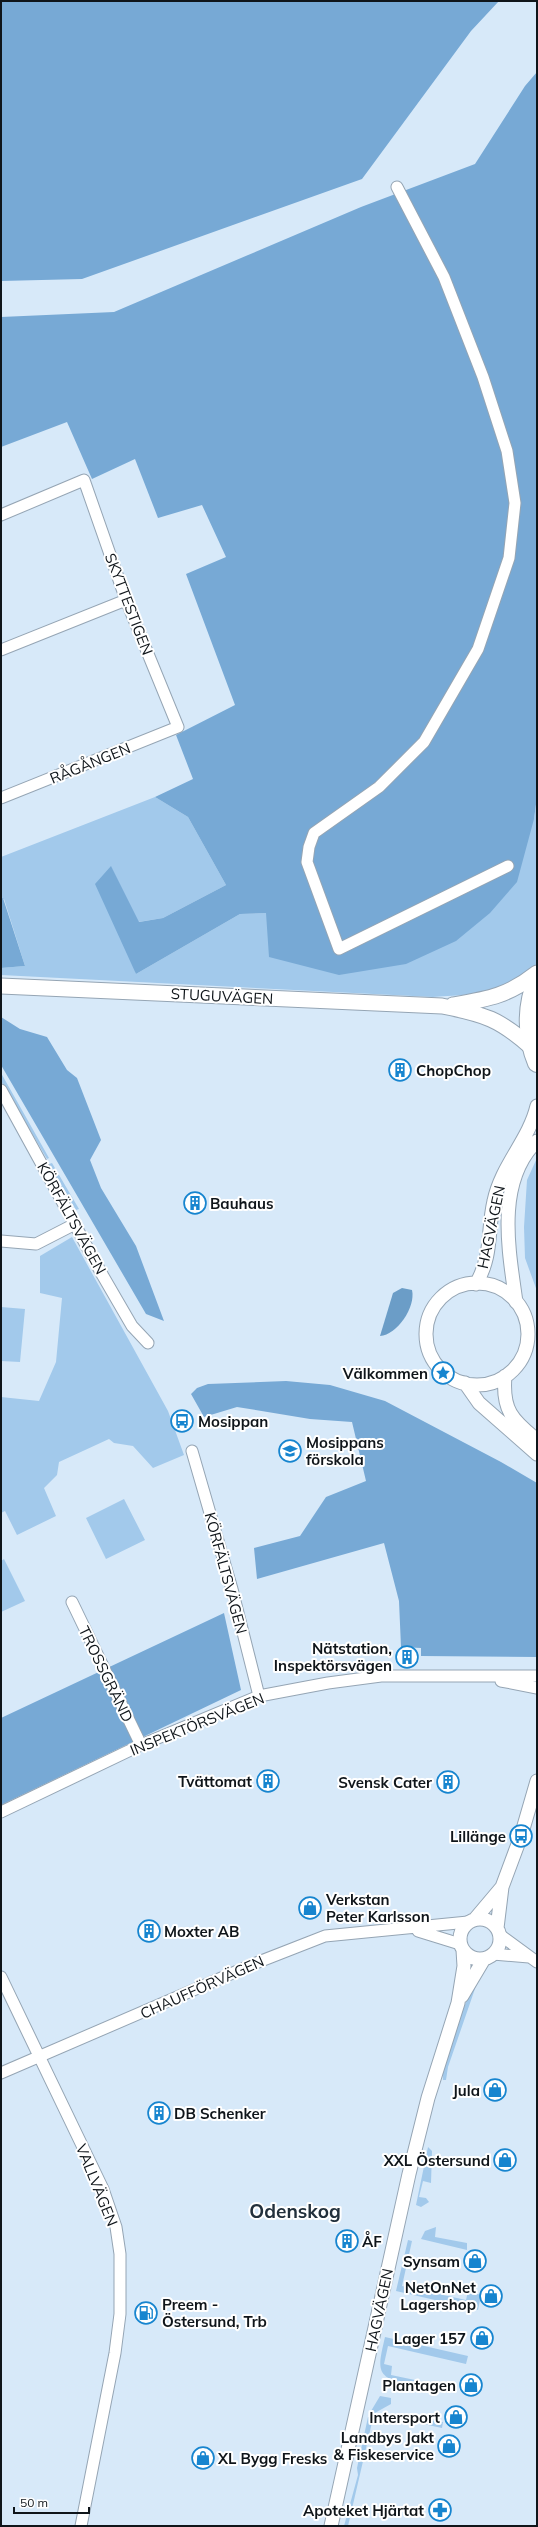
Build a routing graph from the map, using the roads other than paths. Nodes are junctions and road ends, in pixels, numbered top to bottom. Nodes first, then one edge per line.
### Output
1 (397, 187) dead end
2 (1, 515) edge
3 (126, 600) junction
4 (1, 650) edge
5 (178, 727) joint
6 (1, 798) edge
7 (508, 866) dead end
8 (537, 973) edge
9 (537, 980) edge
10 (1, 986) edge
11 (442, 1006) junction
12 (534, 1055) edge
13 (1, 1090) edge
14 (537, 1106) edge
15 (537, 1141) edge
16 (75, 1224) junction
17 (1, 1241) edge
18 (476, 1284) junction
19 (516, 1302) junction
20 (148, 1343) dead end
21 (505, 1376) junction
22 (465, 1383) junction
23 (537, 1440) edge
24 (192, 1451) dead end
25 (537, 1454) edge
26 (72, 1602) dead end
27 (477, 1676) junction
28 (537, 1676) edge
29 (537, 1688) edge
30 (259, 1696) junction
31 (141, 1745) junction
32 (537, 1781) edge
33 (1, 1812) edge
34 (502, 1887) junction
35 (472, 1920) junction
36 (410, 1929) junction
37 (498, 1931) junction
38 (462, 1947) junction
39 (488, 1957) junction
40 (533, 1959) edge
41 (1, 1977) edge
42 (458, 2003) junction
43 (38, 2058) junction
44 (1, 2073) edge
45 (81, 2526) edge
46 (331, 2526) edge

1 - 7 street
2 - 3 street, SKYTTESTIGEN
3 - 4 street
3 - 5 street, SKYTTESTIGEN
5 - 6 street, RÅGÅNGEN
8 - 11 main road, STUGUVÄGEN
9 - 12 highway
10 - 11 main road, STUGUVÄGEN
11 - 12 main road, STUGUVÄGEN
13 - 16 street, KÖRFÄLTSVÄGEN
14 - 18 street, HAGVÄGEN
15 - 19 street, HAGVÄGEN
16 - 17 street
16 - 20 street, KÖRFÄLTSVÄGEN
18 - 19 street
18 - 22 street
19 - 21 street
21 - 22 street
21 - 23 street
22 - 25 street
24 - 30 street, KÖRFÄLTSVÄGEN
26 - 31 street, TROSSGRÄND
27 - 28 street, INSPEKTÖRSVÄGEN
27 - 29 street, INSPEKTÖRSVÄGEN
27 - 30 street, INSPEKTÖRSVÄGEN
30 - 31 street, INSPEKTÖRSVÄGEN
31 - 33 street, INSPEKTÖRSVÄGEN
32 - 34 street
34 - 35 street
34 - 37 street
35 - 36 street, CHAUFFÖRVÄGEN
35 - 37 street
35 - 38 street
36 - 38 street, CHAUFFÖRVÄGEN
36 - 43 street, CHAUFFÖRVÄGEN
37 - 39 street
37 - 40 street
38 - 39 street
38 - 42 street, HAGVÄGEN
39 - 40 street
39 - 42 street, HAGVÄGEN
41 - 43 street, VALLVÄGEN
42 - 46 street, HAGVÄGEN
43 - 44 street, CHAUFFÖRVÄGEN
43 - 45 street, VALLVÄGEN

